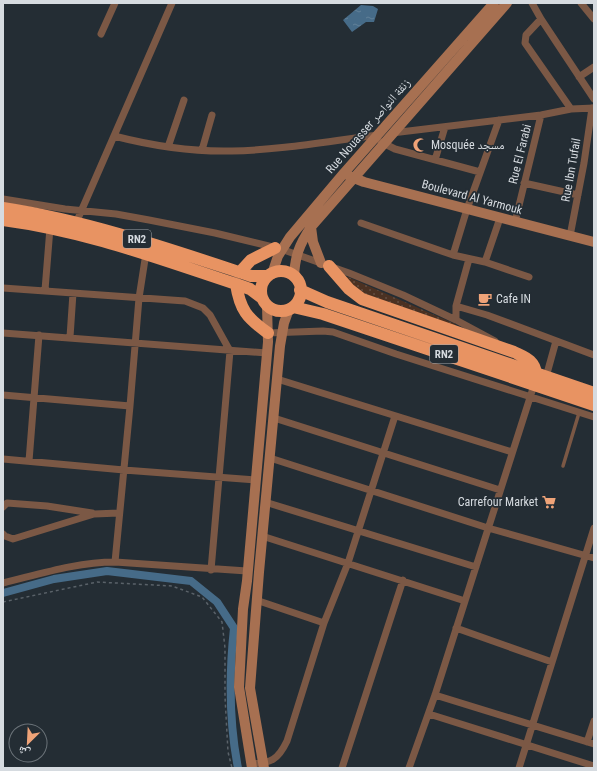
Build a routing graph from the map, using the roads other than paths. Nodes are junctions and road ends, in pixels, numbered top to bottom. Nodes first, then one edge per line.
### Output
1 (115, 3) edge
2 (172, 3) edge
3 (494, 3) edge
4 (507, 3) edge
5 (532, 3) edge
6 (581, 3) edge
7 (541, 19) junction
8 (594, 19) edge
9 (101, 34) dead end
10 (594, 67) edge
11 (579, 76) junction
12 (184, 100) dead end
13 (594, 100) edge
14 (593, 108) edge
15 (571, 110) junction
16 (212, 115) dead end
17 (541, 115) junction
18 (499, 120) junction
19 (445, 127) junction
20 (394, 133) junction
21 (377, 135) junction
22 (114, 136) junction
23 (384, 145) junction
24 (168, 147) junction
25 (202, 150) junction
26 (435, 160) junction
27 (480, 172) junction
28 (344, 173) junction
29 (354, 178) junction
30 (524, 183) junction
31 (578, 195) junction
32 (3, 199) edge
33 (3, 208) edge
34 (467, 209) junction
35 (81, 210) junction
36 (500, 218) junction
37 (3, 220) edge
38 (515, 222) junction
39 (76, 223) junction
40 (361, 223) dead end
41 (312, 227) junction
42 (50, 228) junction
43 (570, 236) junction
44 (594, 242) edge
45 (278, 249) junction
46 (146, 253) junction
47 (297, 255) junction
48 (453, 255) junction
49 (469, 259) junction
50 (485, 262) junction
51 (325, 264) junction
52 (270, 275) junction
53 (529, 276) dead end
54 (294, 277) junction
55 (238, 278) junction
56 (3, 288) edge
57 (45, 290) junction
58 (300, 290) junction
59 (74, 293) junction
60 (139, 298) junction
61 (264, 302) junction
62 (456, 306) junction
63 (291, 308) junction
64 (456, 320) junction
65 (282, 332) junction
66 (3, 333) edge
67 (268, 333) junction
68 (39, 336) junction
69 (70, 337) junction
70 (556, 342) junction
71 (136, 343) junction
72 (230, 351) junction
73 (514, 352) junction
74 (267, 353) junction
75 (594, 355) edge
76 (539, 378) junction
77 (277, 379) junction
78 (594, 393) edge
79 (3, 395) edge
80 (530, 396) junction
81 (35, 397) junction
82 (594, 405) edge
83 (130, 406) junction
84 (579, 413) junction
85 (395, 416) junction
86 (274, 418) junction
87 (594, 418) edge
88 (512, 452) junction
89 (383, 453) junction
90 (270, 458) junction
91 (3, 459) edge
92 (29, 461) junction
93 (563, 466) dead end
94 (124, 470) junction
95 (219, 477) junction
96 (256, 480) junction
97 (372, 490) junction
98 (500, 490) junction
99 (265, 502) junction
100 (3, 507) edge
101 (119, 513) junction
102 (94, 514) junction
103 (488, 528) junction
104 (594, 528) edge
105 (359, 530) junction
106 (3, 534) edge
107 (262, 536) junction
108 (585, 555) junction
109 (594, 558) edge
110 (115, 562) junction
111 (348, 563) junction
112 (476, 567) junction
113 (211, 570) junction
114 (247, 571) junction
115 (404, 580) junction
116 (3, 582) edge
117 (256, 600) junction
118 (465, 601) junction
119 (324, 623) junction
120 (456, 628) junction
121 (552, 662) junction
122 (435, 695) junction
123 (429, 714) junction
124 (594, 721) edge
125 (532, 726) junction
126 (591, 743) edge
127 (526, 745) junction
128 (251, 766) edge
129 (264, 766) edge
130 (594, 766) edge
131 (342, 768) edge
132 (409, 768) edge
133 (519, 768) edge

1 - 9 street
2 - 22 street
3 - 21 main road, Rue Nouasser زنقة النواصر
4 - 20 main road
5 - 7 street
6 - 8 street
7 - 11 street
7 - 15 street
10 - 11 street
11 - 13 street
12 - 24 street
14 - 15 street
14 - 31 street, Rue Ibn Tufail
15 - 17 street
16 - 25 street
17 - 18 street
17 - 30 street, Rue El Farabi
18 - 19 street
18 - 27 street
19 - 20 street
19 - 26 street
20 - 21 street
20 - 23 main road
21 - 23 street
21 - 25 street
21 - 28 main road, Rue Nouasser زنقة النواصر
22 - 24 street
22 - 35 street
23 - 26 street
23 - 29 main road
24 - 25 street
26 - 27 street
27 - 34 street
28 - 29 main road, Boulevard Al Yarmouk
28 - 45 main road, Rue Nouasser زنقة النواصر
29 - 34 main road, Boulevard Al Yarmouk
29 - 41 main road
30 - 31 street
30 - 38 street, Rue El Farabi
31 - 43 street, Rue Ibn Tufail
32 - 35 street
33 - 39 highway, RN2
34 - 36 main road, Boulevard Al Yarmouk
34 - 48 street
35 - 39 street
35 - 45 street
36 - 38 main road, Boulevard Al Yarmouk
36 - 50 street
37 - 42 highway, RN2
38 - 43 main road, Boulevard Al Yarmouk
39 - 55 highway, RN2
40 - 48 street
41 - 47 main road
41 - 51 main road
42 - 46 highway, RN2
42 - 57 street
43 - 44 main road, Boulevard Al Yarmouk
45 - 47 street
45 - 52 main road, Rue Nouasser زنقة النواصر
45 - 55 highway
46 - 55 highway, RN2
46 - 60 street
47 - 51 street
47 - 54 main road
48 - 49 street
49 - 50 street
49 - 62 street
50 - 53 street
51 - 64 street
51 - 73 highway
52 - 54 highway, RN2
52 - 55 highway, RN2
52 - 61 highway
54 - 58 highway
55 - 61 highway, RN2
55 - 67 highway
56 - 57 street
57 - 59 street
58 - 63 highway
58 - 76 highway, RN2
59 - 60 street
59 - 69 street
60 - 71 street
60 - 72 street
61 - 63 highway, RN2
61 - 67 main road
62 - 64 street
62 - 70 street
63 - 65 main road
63 - 76 highway, RN2
64 - 73 street
65 - 67 street
65 - 77 main road
65 - 80 street
66 - 68 street
67 - 74 main road
68 - 69 street
68 - 81 street
69 - 71 street
70 - 75 street
70 - 76 street
71 - 72 street
71 - 83 street
72 - 74 street
72 - 95 street
73 - 76 highway
74 - 96 main road
76 - 78 highway, RN2
76 - 80 street
76 - 82 highway, RN2
77 - 85 street
77 - 86 main road
79 - 81 street
80 - 84 street
80 - 88 street
81 - 83 street
81 - 92 street
83 - 94 street
84 - 87 street
84 - 93 lane
85 - 88 street
85 - 89 street
86 - 89 street
86 - 90 main road
88 - 98 street
89 - 97 street
89 - 98 street
90 - 97 street
90 - 99 main road
91 - 92 street
92 - 94 street
94 - 95 street
94 - 101 street
95 - 96 street
95 - 113 street
96 - 114 main road
97 - 103 street
97 - 105 street
98 - 103 street
99 - 105 street
99 - 107 main road
100 - 102 street
101 - 102 street
101 - 110 street
102 - 106 street
103 - 108 street
103 - 112 street
104 - 108 street
105 - 111 street
105 - 112 street
107 - 111 street
107 - 117 main road
108 - 109 street
108 - 121 street
110 - 113 street
110 - 116 street
111 - 115 street
111 - 119 street
112 - 118 street
113 - 114 street
114 - 128 main road
115 - 118 street
115 - 131 street
117 - 119 street
117 - 129 main road
118 - 120 street
119 - 129 street
120 - 121 street
120 - 122 street
121 - 125 street
122 - 123 street
122 - 125 street
123 - 127 street
123 - 132 street
124 - 126 street
125 - 126 street
125 - 127 street
127 - 130 street
127 - 133 street
128 - 129 street

